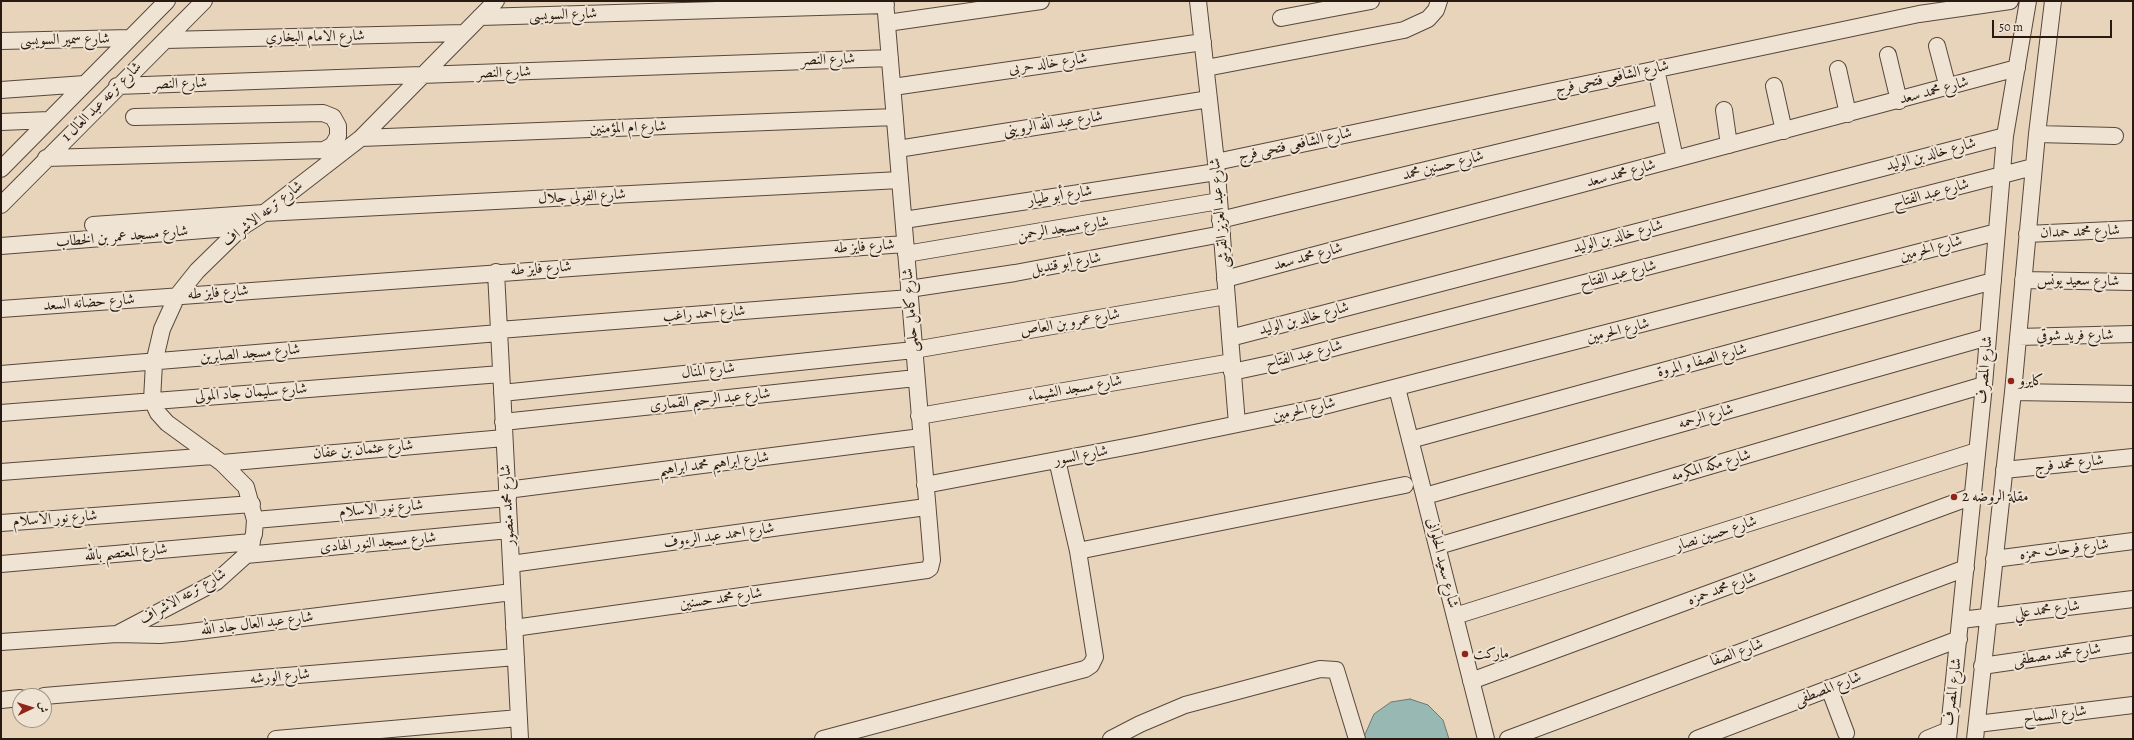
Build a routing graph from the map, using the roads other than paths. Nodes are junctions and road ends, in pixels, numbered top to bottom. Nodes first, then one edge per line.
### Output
1 (167, 1) edge
2 (204, 1) edge
3 (496, 1) edge
4 (1041, 1) edge
5 (1198, 1) edge
6 (1371, 1) edge
7 (1439, 1) edge
8 (2010, 1) edge
9 (2028, 1) edge
10 (2053, 1) edge
11 (886, 3) edge
12 (1916, 7) edge
13 (480, 18) junction
14 (1281, 18) dead end
15 (887, 23) junction
16 (464, 33) junction
17 (130, 38) junction
18 (165, 40) junction
19 (1, 41) edge
20 (1203, 42) junction
21 (1937, 46) dead end
22 (117, 52) junction
23 (1888, 55) dead end
24 (890, 58) junction
25 (1206, 68) junction
26 (2017, 68) junction
27 (135, 69) junction
28 (1656, 69) junction
29 (1838, 69) dead end
30 (423, 76) junction
31 (85, 84) junction
32 (117, 86) junction
33 (1774, 86) dead end
34 (893, 87) junction
35 (1948, 88) junction
36 (1, 90) edge
37 (1209, 99) junction
38 (1899, 101) junction
39 (1724, 110) dead end
40 (1665, 112) junction
41 (1848, 114) junction
42 (134, 117) dead end
43 (895, 117) junction
44 (49, 120) junction
45 (1, 122) edge
46 (1784, 131) junction
47 (2037, 134) junction
48 (2005, 136) junction
49 (2115, 136) dead end
50 (361, 138) junction
51 (1729, 145) junction
52 (898, 149) junction
53 (46, 158) junction
54 (1675, 159) junction
55 (1216, 167) junction
56 (2033, 168) junction
57 (1, 169) edge
58 (2002, 174) junction
59 (900, 180) junction
60 (1219, 201) junction
61 (1, 205) edge
62 (264, 213) junction
63 (904, 220) junction
64 (93, 226) dead end
65 (242, 227) junction
66 (1221, 227) junction
67 (2133, 229) edge
68 (1997, 232) junction
69 (2027, 234) junction
70 (1, 246) edge
71 (906, 249) junction
72 (496, 272) junction
73 (1225, 278) junction
74 (2023, 280) junction
75 (1993, 281) junction
76 (2133, 282) edge
77 (909, 294) junction
78 (177, 296) junction
79 (1226, 296) junction
80 (1, 309) edge
81 (499, 331) junction
82 (2133, 334) edge
83 (1988, 337) junction
84 (2018, 337) junction
85 (1230, 338) junction
86 (914, 350) junction
87 (154, 363) junction
88 (1232, 367) junction
89 (1, 374) edge
90 (501, 374) junction
91 (916, 378) junction
92 (1984, 385) junction
93 (1397, 388) junction
94 (2013, 392) junction
95 (502, 393) junction
96 (2133, 394) edge
97 (152, 400) junction
98 (1, 413) edge
99 (919, 416) junction
100 (503, 422) junction
101 (1237, 424) junction
102 (921, 437) junction
103 (504, 438) junction
104 (1410, 440) junction
105 (1977, 451) junction
106 (2133, 457) edge
107 (218, 459) junction
108 (1057, 460) junction
109 (2004, 470) junction
110 (1, 472) edge
111 (925, 485) junction
112 (1405, 485) dead end
113 (507, 494) junction
114 (1425, 496) junction
115 (1973, 496) junction
116 (926, 507) junction
117 (254, 512) junction
118 (1, 523) edge
119 (509, 530) junction
120 (2133, 541) edge
121 (1438, 546) junction
122 (249, 549) junction
123 (1078, 551) junction
124 (1994, 559) junction
125 (1, 564) edge
126 (511, 564) junction
127 (1966, 568) junction
128 (927, 570) joint
129 (512, 592) junction
130 (2133, 599) edge
131 (1455, 616) junction
132 (1988, 617) junction
133 (1961, 620) junction
134 (514, 628) junction
135 (117, 634) junction
136 (1959, 639) junction
137 (1, 642) edge
138 (2133, 644) edge
139 (516, 657) junction
140 (1982, 666) junction
141 (1471, 681) junction
142 (1829, 688) junction
143 (52, 695) edge
144 (12, 699) edge
145 (1, 700) edge
146 (2133, 705) edge
147 (519, 718) junction
148 (1976, 732) edge
149 (1846, 733) dead end
150 (1948, 735) edge
151 (276, 739) edge
152 (520, 739) edge
153 (822, 739) edge
154 (1111, 739) edge
155 (1357, 739) edge
156 (1486, 739) edge
157 (1508, 739) edge
158 (1697, 739) edge
159 (1927, 739) edge

1 - 17 street, شارع ترعه عبد العال 1
2 - 18 street, شارع ترعه عبد العال 1
3 - 13 street, شارع ترعه الاشراف
4 - 15 street
5 - 20 street, شارع عبد العزيز القرشى
6 - 14 street
7 - 25 street
8 - 12 street, شارع الشافعى فتحى فرج
9 - 26 street, شارع المصرف
10 - 47 street, شارع المصرف
11 - 13 street, شارع السويسى
11 - 15 street, شارع كامل حلمى
12 - 28 street, شارع الشافعى فتحى فرج
13 - 16 street, شارع ترعه الاشراف
15 - 24 street, شارع كامل حلمى
16 - 18 street, شارع الامام البخاري
16 - 30 street, شارع ترعه الاشراف
17 - 19 street, شارع سمير السويسى
17 - 22 street, شارع ترعه عبد العال 1
18 - 27 street, شارع ترعه عبد العال 1
20 - 25 street, شارع عبد العزيز القرشى
20 - 34 street, شارع خالد حربى
21 - 35 street
22 - 27 street
22 - 31 street, شارع ترعه عبد العال 1
23 - 38 street
24 - 30 street, شارع النصر
24 - 34 street, شارع كامل حلمى
25 - 37 street, شارع عبد العزيز القرشى
26 - 35 street, شارع محمد سعد
26 - 48 street, شارع المصرف
27 - 32 street, شارع ترعه عبد العال 1
28 - 40 street
28 - 55 street, شارع الشافعى فتحى فرج
29 - 41 street
30 - 32 street, شارع النصر
30 - 50 street, شارع ترعه الاشراف
31 - 36 street
31 - 44 street, شارع ترعه عبد العال 1
32 - 53 street, شارع ترعه عبد العال 1
33 - 46 street
34 - 43 street, شارع كامل حلمى
35 - 38 street, شارع محمد سعد
37 - 52 street, شارع عبد الله الروينى
37 - 55 street, شارع عبد العزيز القرشى
38 - 41 street, شارع محمد سعد
39 - 51 street
40 - 54 street
40 - 66 street, شارع حسنين محمد
41 - 46 street, شارع محمد سعد
42 - 53 street
43 - 50 street, شارع ام المؤمنين
43 - 52 street, شارع كامل حلمى
44 - 45 street
44 - 57 street, شارع ترعه عبد العال 1
46 - 51 street, شارع محمد سعد
47 - 49 street
47 - 56 street, شارع المصرف
48 - 58 street, شارع المصرف
48 - 85 street, شارع خالد بن الوليد
50 - 62 street, شارع ترعه الاشراف
51 - 54 street, شارع محمد سعد
52 - 59 street, شارع كامل حلمى
53 - 61 street, شارع ترعه عبد العال 1
54 - 73 street, شارع محمد سعد
55 - 60 street, شارع عبد العزيز القرشى
55 - 63 street, شارع أبو طيار
56 - 58 street, شارع عبد الفتاح
56 - 69 street, شارع المصرف
58 - 68 street, شارع المصرف
58 - 88 street, شارع عبد الفتاح
59 - 62 street, شارع الفولى جلال
59 - 63 street, شارع كامل حلمى
60 - 66 street, شارع عبد العزيز القرشى
60 - 71 street, شارع مسجد الرحمن
62 - 64 street, شارع الفولى جلال
62 - 65 street, شارع ترعه الاشراف
63 - 71 street, شارع كامل حلمى
65 - 70 street, شارع مسجد عمر بن الخطاب
65 - 78 street, شارع ترعه الاشراف
66 - 73 street, شارع عبد العزيز القرشى
66 - 77 street, شارع أبو قنديل
67 - 69 street, شارع محمد حمدان
68 - 75 street, شارع المصرف
68 - 93 street, شارع الحرمين
69 - 74 street, شارع المصرف
71 - 72 street, شارع فايز طه
71 - 77 street, شارع كامل حلمى
72 - 78 street, شارع فايز طه
72 - 81 street, شارع محمد منصور
73 - 79 street, شارع عبد العزيز القرشى
74 - 76 street, شارع سعيد يونس
74 - 84 street, شارع المصرف
75 - 83 street, شارع المصرف
75 - 104 street, شارع الصفا و المروة
77 - 81 street, شارع احمد راغب
77 - 86 street, شارع كامل حلمى
78 - 80 street, شارع حضانه السعد
78 - 87 street, شارع ترعه الاشراف
79 - 85 street, شارع عبد العزيز القرشى
79 - 86 street, شارع عمرو بن العاص
81 - 87 street, شارع مسجد الصابرين
81 - 90 street, شارع محمد منصور
82 - 84 street, شارع فريد شوقي
83 - 92 street, شارع المصرف
83 - 114 street, شارع الرحمه
84 - 94 street, شارع المصرف
85 - 88 street, شارع عبد العزيز القرشى
86 - 91 street, شارع كامل حلمى
86 - 95 street, شارع المنال
87 - 89 street, شارع مسجد الصابرين
87 - 97 street, شارع ترعه الاشراف
88 - 99 street, شارع مسجد الشيماء
88 - 101 street, شارع عبد العزيز القرشى
90 - 95 street, شارع محمد منصور
90 - 97 street, شارع سليمان جاد المولى
91 - 99 street, شارع كامل حلمى
91 - 100 street, شارع عبد الرحيم القمارى
92 - 105 street, شارع المصرف
92 - 121 street, شارع مكه المكرمه
93 - 101 street, شارع الحرمين
93 - 104 street, شارع سعيد الحلوانى
94 - 96 street
94 - 109 street, شارع المصرف
95 - 100 street, شارع محمد منصور
97 - 98 street, شارع سليمان جاد المولى
97 - 107 street
99 - 102 street, شارع كامل حلمى
100 - 103 street, شارع محمد منصور
101 - 108 street, شارع السور
102 - 111 street, شارع كامل حلمى
102 - 113 street, شارع ابراهيم محمد ابراهيم
103 - 107 street, شارع عثمان بن عفان
103 - 113 street, شارع محمد منصور
104 - 114 street, شارع سعيد الحلوانى
105 - 115 street, شارع المصرف
105 - 131 street, شارع حسين نصار
106 - 109 street, شارع محمد فرج
107 - 110 street, شارع عثمان بن عفان
107 - 117 street
108 - 111 street, شارع السور
108 - 123 street
109 - 124 street, شارع المصرف
111 - 116 street, شارع كامل حلمى
112 - 123 street
113 - 117 street, شارع نور الاسلام
113 - 119 street, شارع محمد منصور
114 - 121 street, شارع سعيد الحلوانى
115 - 127 street, شارع المصرف
115 - 141 street, شارع محمد حمزه
116 - 126 street, شارع احمد عبد الرءوف
116 - 128 street, شارع كامل حلمى
117 - 118 street, شارع نور الاسلام
117 - 122 street
119 - 122 street, شارع مسجد النور الهادى
119 - 126 street, شارع محمد منصور
120 - 124 street, شارع فرحات حمزه
121 - 131 street, شارع سعيد الحلوانى
122 - 125 street, شارع المعتصم بالله
122 - 135 street, شارع ترعه الاشراف
123 - 153 street
124 - 132 street, شارع المصرف
126 - 129 street, شارع محمد منصور
127 - 133 street, شارع المصرف
127 - 157 street, شارع الصفا
128 - 134 street, شارع محمد حسنين
129 - 134 street, شارع محمد منصور
129 - 135 street, شارع عبد العال جاد الله
130 - 132 street, شارع محمد علي
131 - 141 street, شارع سعيد الحلوانى
132 - 133 street, شارع محمد علي
132 - 140 street, شارع المصرف
133 - 136 street, شارع المصرف
134 - 139 street, شارع محمد منصور
135 - 137 street, شارع عبد العال جاد الله
136 - 142 street, شارع المصطفى
136 - 150 street, شارع المصرف
138 - 140 street, شارع محمد مصطفى
139 - 143 street, شارع الورشه
139 - 147 street, شارع محمد منصور
140 - 148 street, شارع المصرف
141 - 156 street, شارع سعيد الحلوانى
142 - 149 street
142 - 158 street, شارع المصطفى
144 - 145 street
146 - 148 street, شارع السماح
147 - 151 street
147 - 152 street, شارع محمد منصور
150 - 159 street
154 - 155 street

